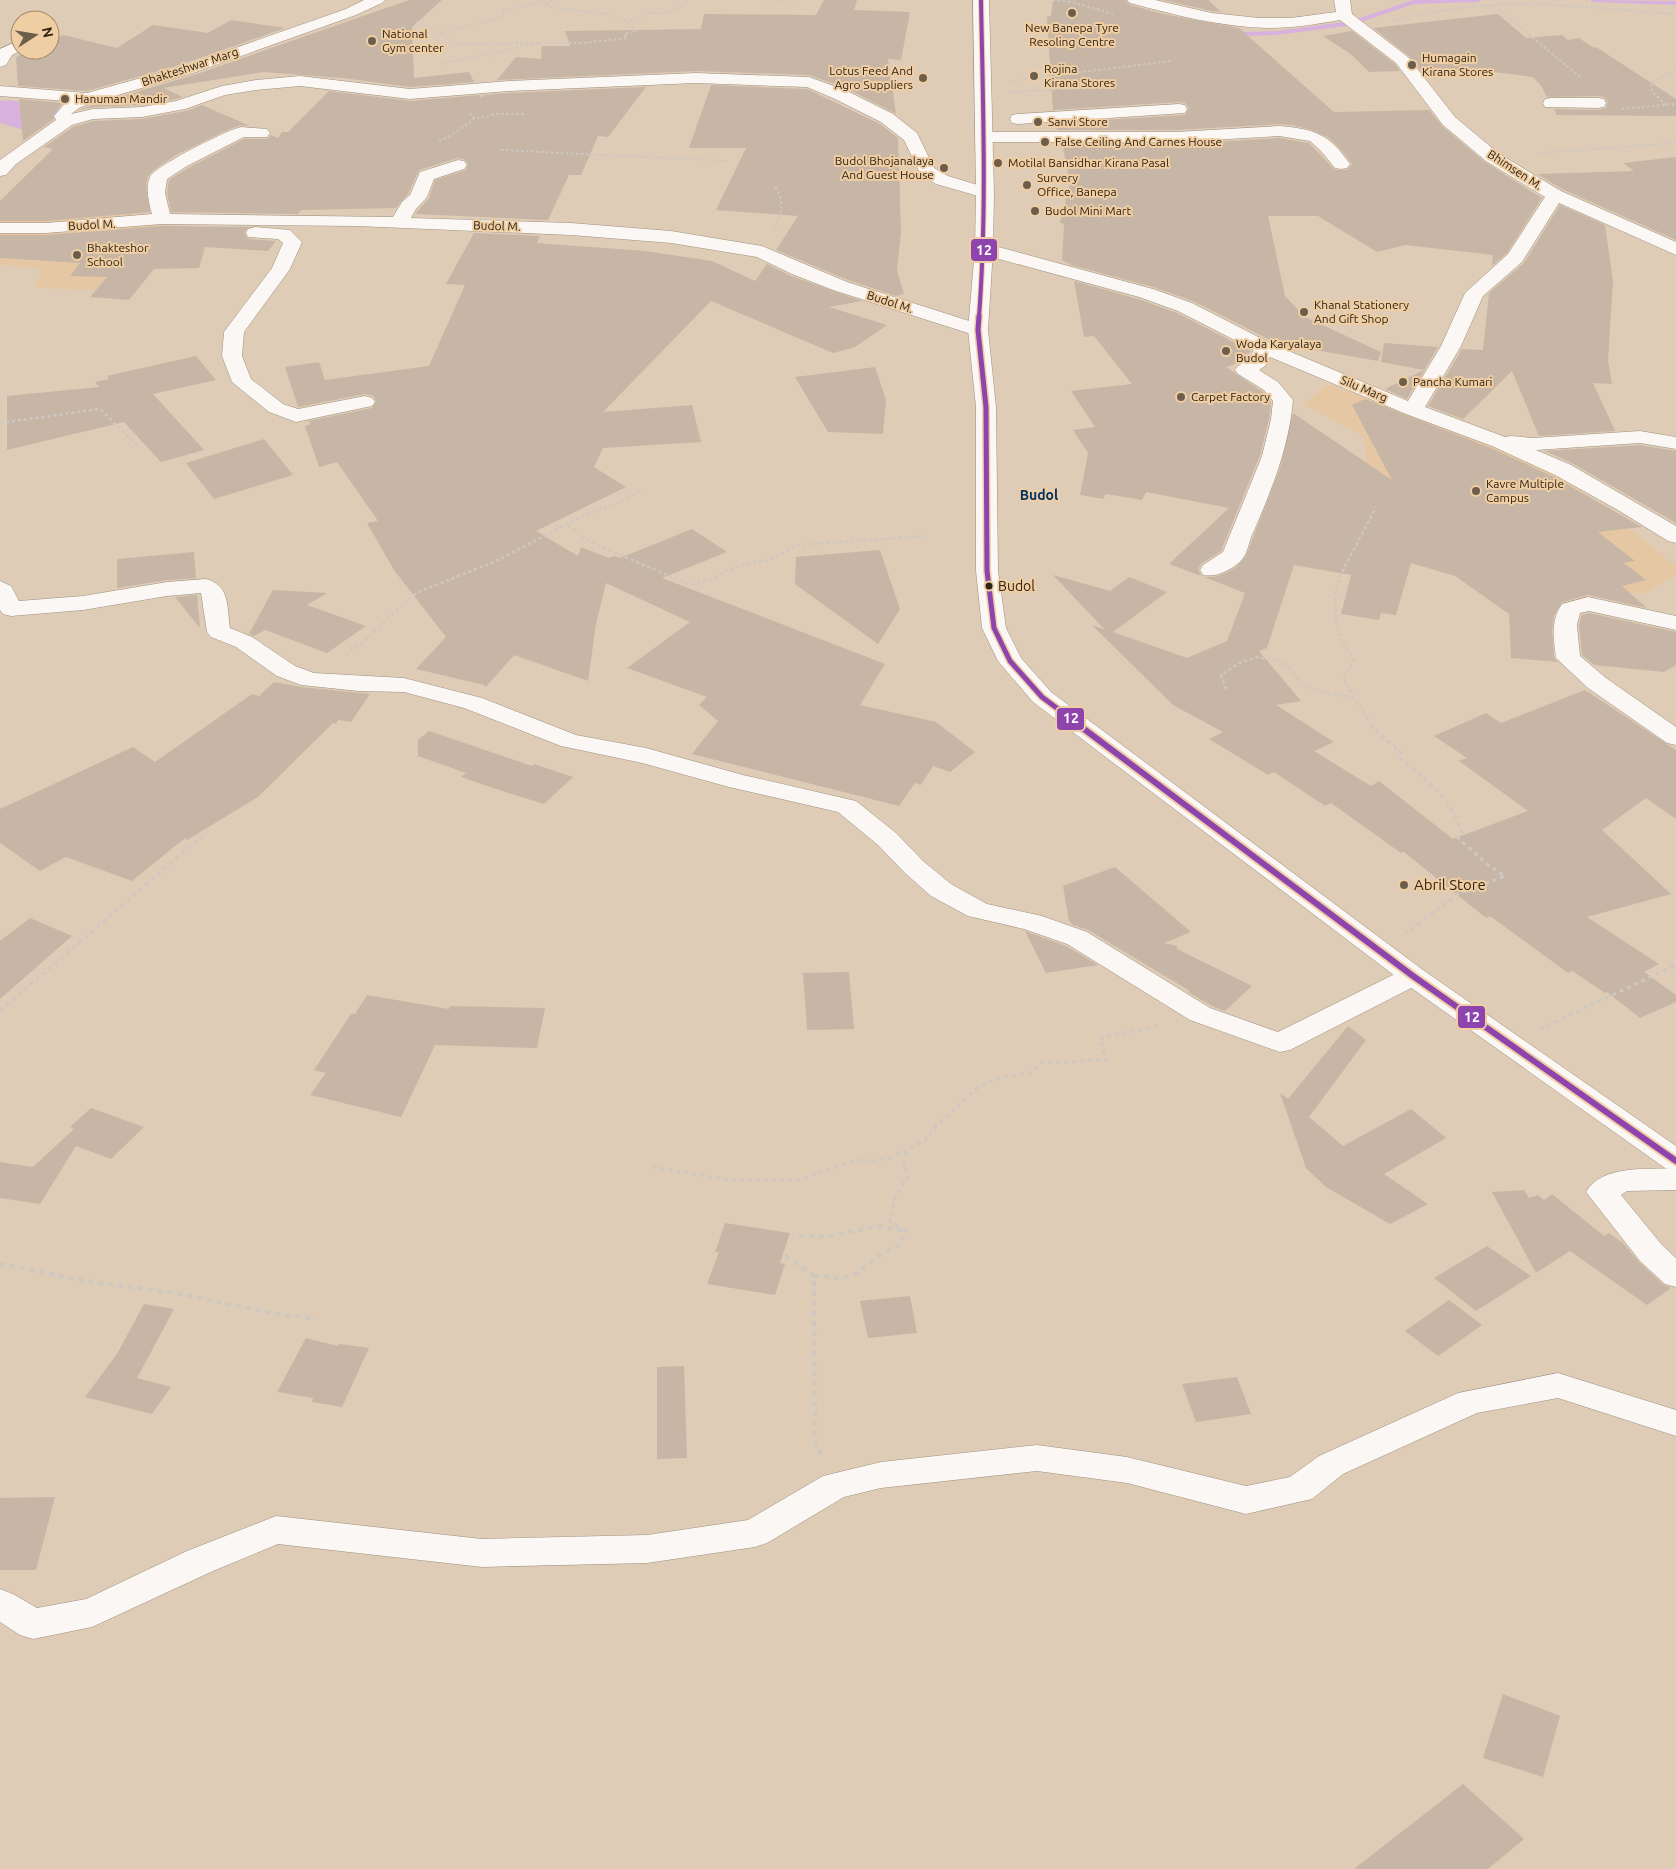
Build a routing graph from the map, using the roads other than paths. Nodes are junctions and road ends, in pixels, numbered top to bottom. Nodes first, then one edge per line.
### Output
1 (377, 0) edge
2 (981, 0) edge
3 (1135, 0) edge
4 (1343, 7) edge
5 (10, 50) edge
6 (0, 62) edge
7 (0, 92) edge
8 (0, 97) edge
9 (88, 98) junction
10 (1551, 103) dead end
11 (1598, 103) road end
12 (1179, 109) dead end
13 (68, 112) junction
14 (984, 129) junction
15 (261, 133) dead end
16 (1342, 164) dead end
17 (458, 165) dead end
18 (0, 171) edge
19 (985, 193) junction
20 (1555, 195) junction
21 (162, 219) junction
22 (192, 220) junction
23 (399, 223) junction
24 (0, 228) edge
25 (984, 249) junction
26 (1676, 249) edge
27 (978, 330) junction
28 (1265, 348) junction
29 (365, 402) dead end
30 (1413, 410) junction
31 (1499, 442) junction
32 (1676, 443) edge
33 (1676, 536) edge
34 (1211, 570) dead end
35 (0, 588) edge
36 (1676, 623) edge
37 (1676, 738) edge
38 (1413, 976) junction
39 (1676, 1160) edge
40 (1676, 1179) edge
41 (1676, 1276) edge
42 (1676, 1423) edge
43 (0, 1604) edge

1 - 9 main road, Bhakteshwar Marg
2 - 14 main road
3 - 4 main road
4 - 20 main road, Bhimsen M.
5 - 6 main road
7 - 9 main road
7 - 13 main road
8 - 13 main road
9 - 13 main road, Bhakteshwar Marg
10 - 11 main road
12 - 14 main road
13 - 18 main road, Bhakteshwar Marg
13 - 19 main road
14 - 16 main road
14 - 19 main road
15 - 21 main road
17 - 23 main road
19 - 25 main road
20 - 26 main road
20 - 30 main road, Bhimsen M.
21 - 22 main road, Budol M.
21 - 24 main road, Budol M.
22 - 23 main road, Budol M.
22 - 29 main road
23 - 27 main road, Budol M.
25 - 27 main road
25 - 28 main road, Silu Marg
27 - 38 main road
28 - 30 main road, Silu Marg
28 - 34 main road
30 - 31 main road, Silu Marg
31 - 32 main road
31 - 33 main road, Silu Marg
35 - 38 main road
36 - 37 main road
38 - 39 main road
40 - 41 main road
42 - 43 main road

